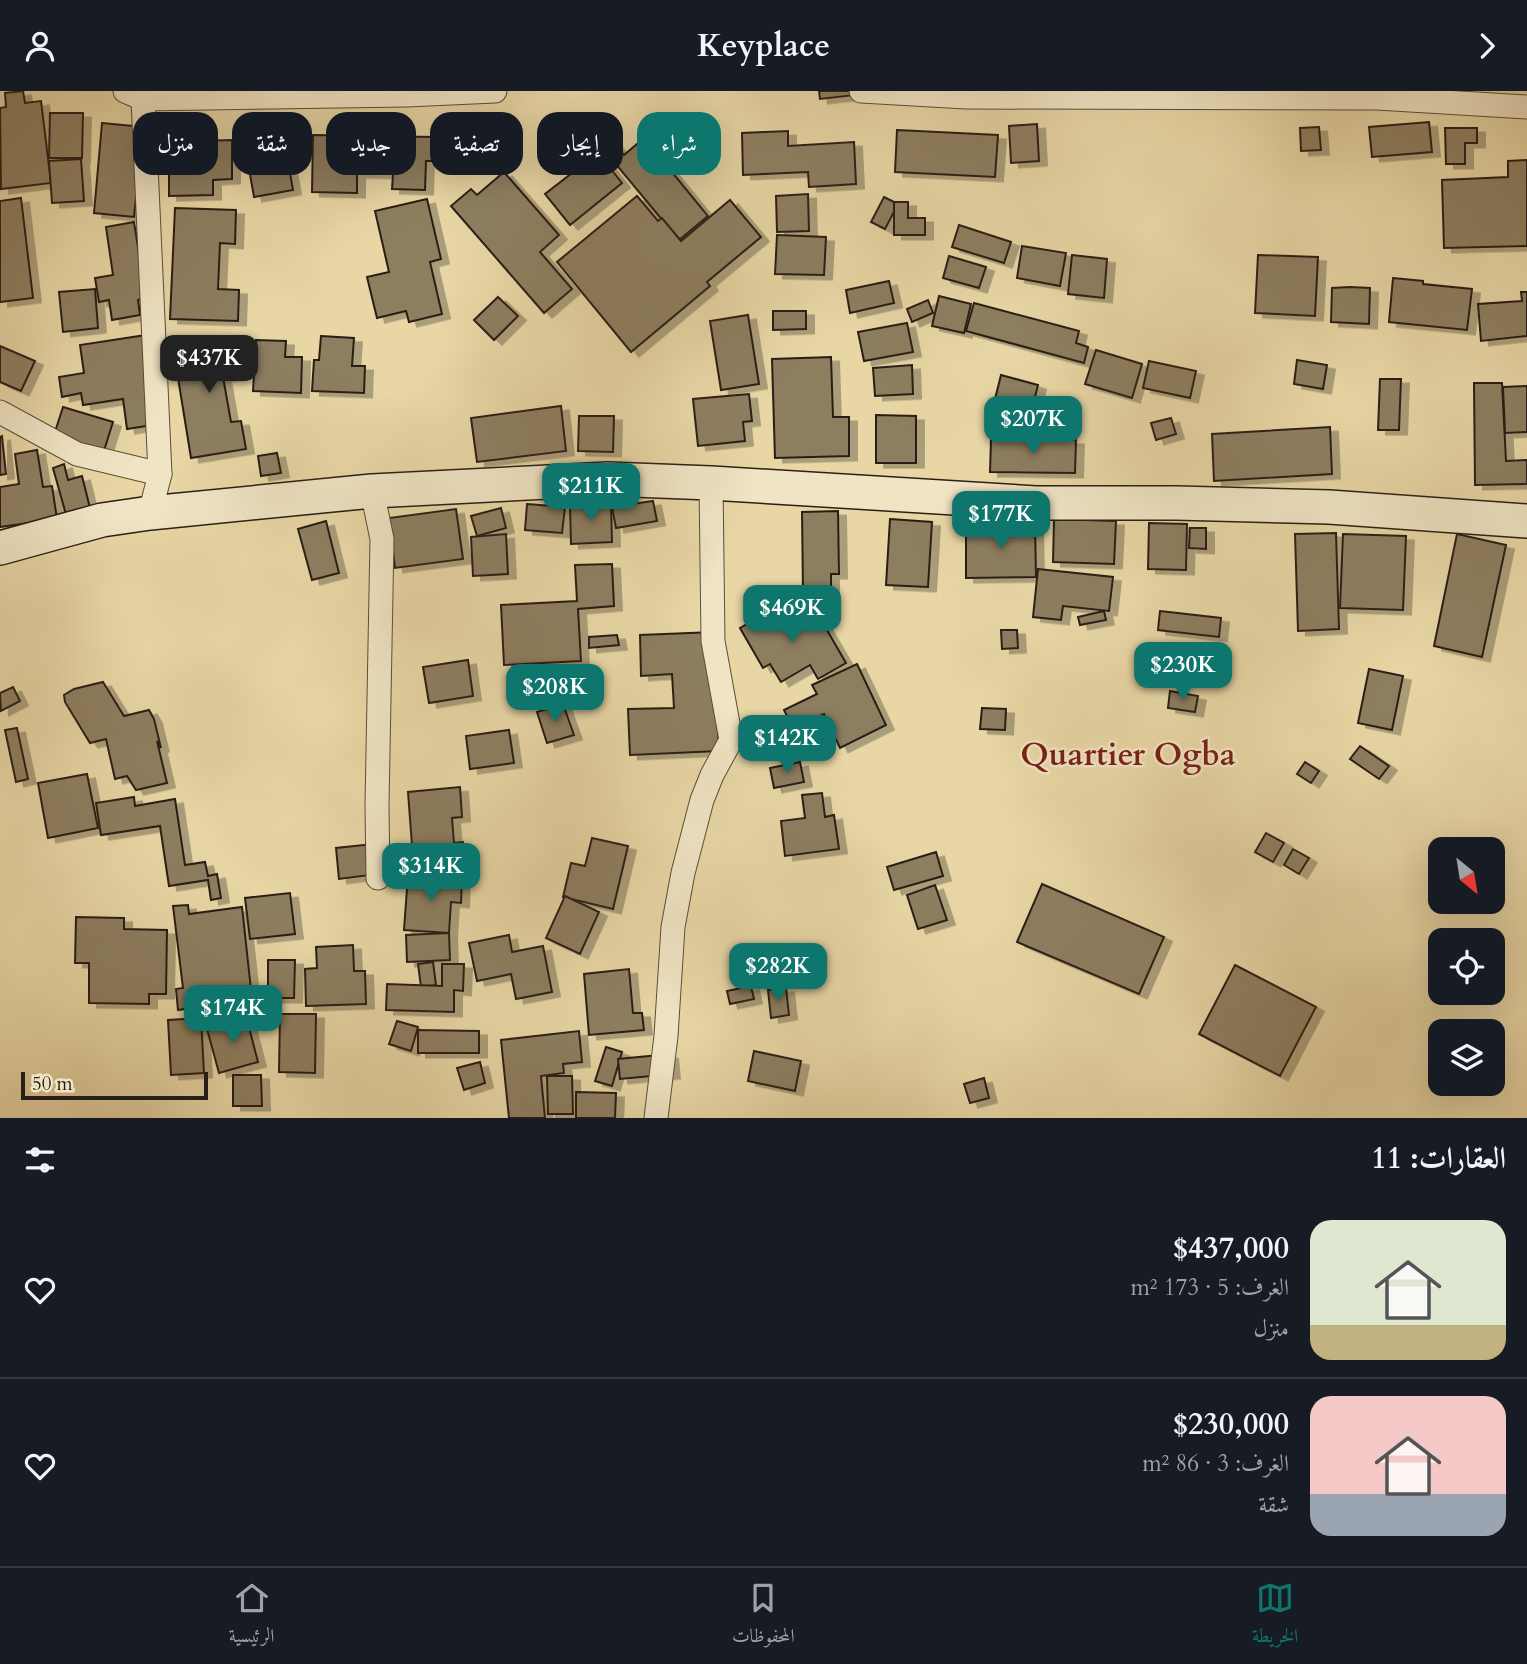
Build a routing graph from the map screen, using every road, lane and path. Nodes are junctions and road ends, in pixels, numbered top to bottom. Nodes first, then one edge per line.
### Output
1 (495, 91) edge
2 (861, 91) edge
3 (946, 93) edge
4 (216, 94) edge
5 (134, 95) edge
6 (1135, 95) edge
7 (1369, 95) edge
8 (1527, 107) edge
9 (0, 412) edge
10 (160, 474) junction
11 (711, 483) junction
12 (372, 491) junction
13 (150, 513) junction
14 (1527, 521) edge
15 (0, 548) edge
16 (379, 878) dead end
17 (656, 1118) edge

1 - 4 street
2 - 3 street
3 - 6 street
4 - 5 street
5 - 10 street
6 - 7 street
7 - 8 street
9 - 10 street
10 - 13 street
11 - 12 main road
11 - 14 main road
11 - 17 street
12 - 13 main road
12 - 16 street
13 - 15 main road

